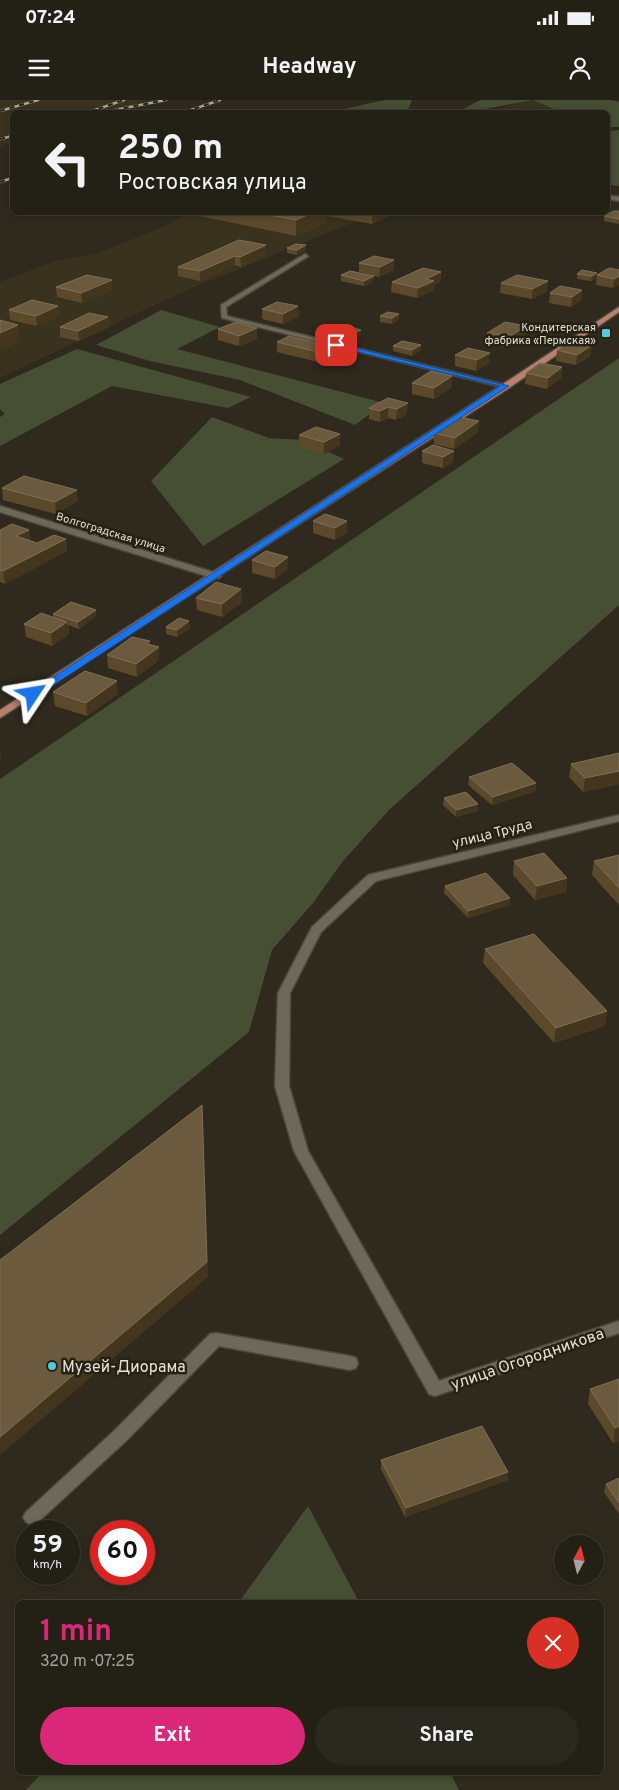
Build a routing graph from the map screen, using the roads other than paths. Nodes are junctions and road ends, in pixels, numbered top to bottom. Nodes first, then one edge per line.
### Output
1 (305, 256) edge
2 (619, 309) edge
3 (506, 386) junction
4 (0, 509) edge
5 (216, 576) junction
6 (0, 715) edge
7 (619, 818) edge
8 (619, 1328) edge
9 (350, 1363) dead end
10 (434, 1390) joint
11 (32, 1517) dead end

1 - 3 street
2 - 3 main road
3 - 5 main road
4 - 5 street, Волгоградская улица
5 - 6 main road
7 - 10 street, улица Труда
8 - 10 street, улица Огородникова
9 - 11 street

